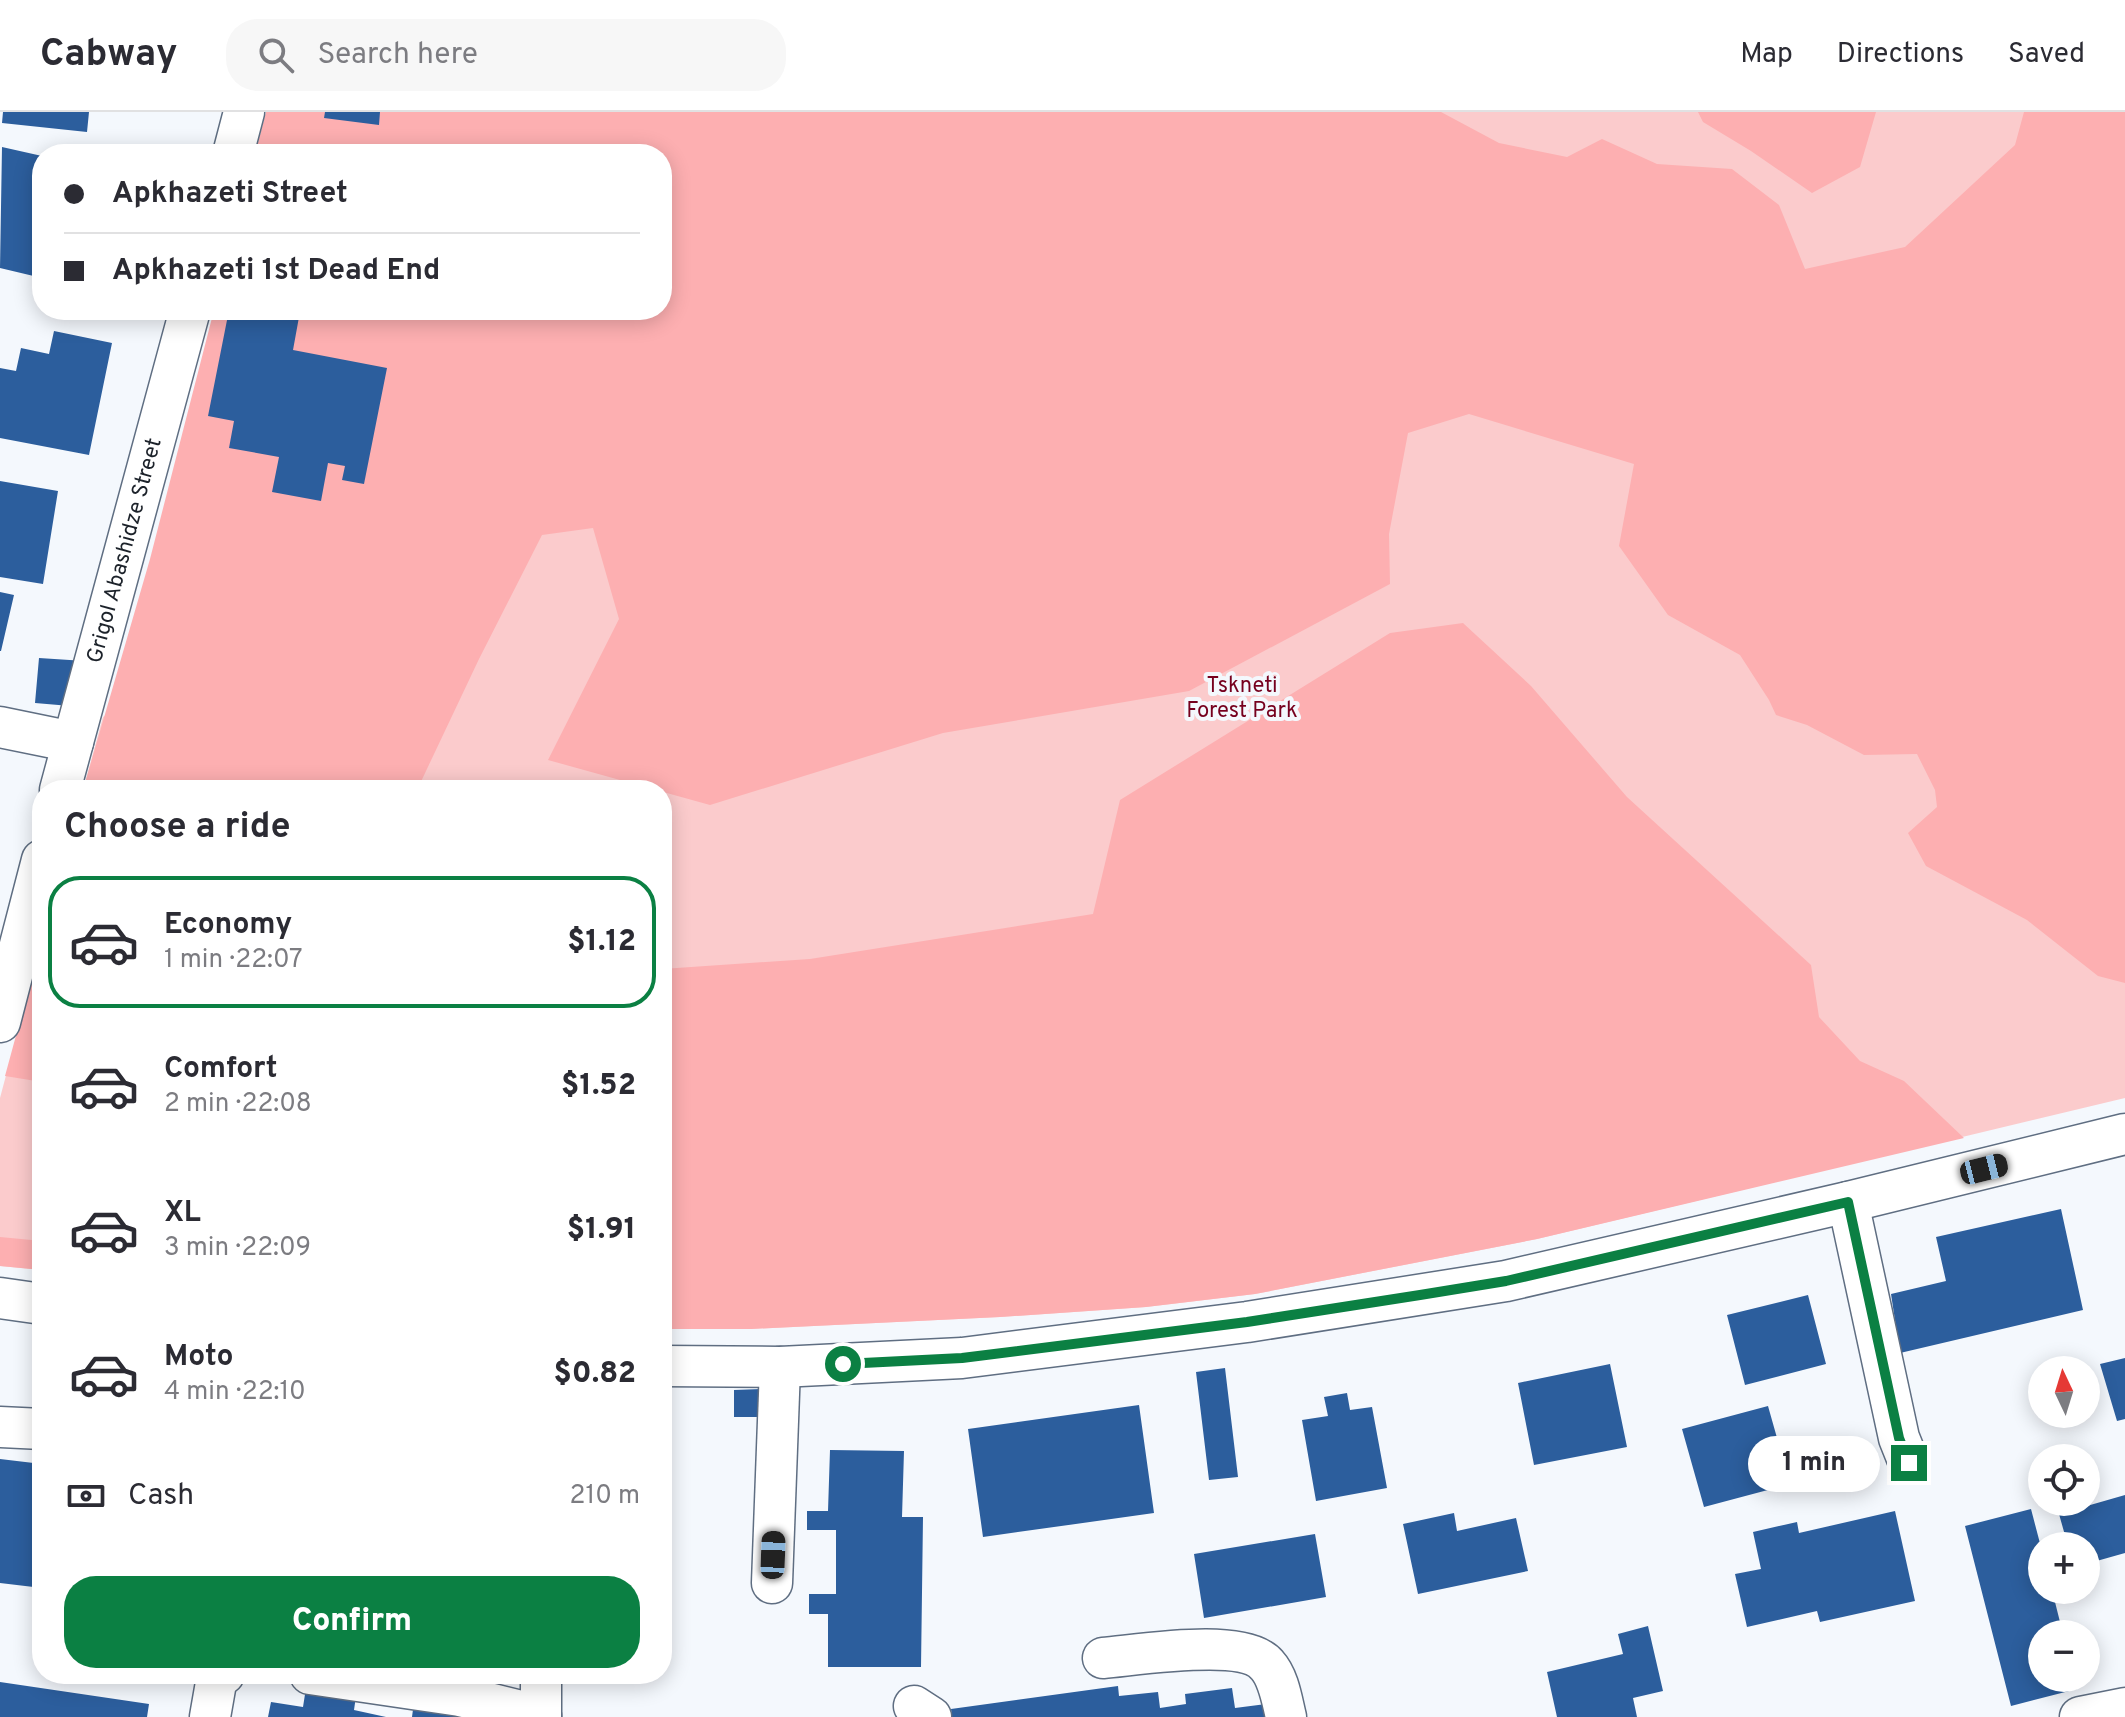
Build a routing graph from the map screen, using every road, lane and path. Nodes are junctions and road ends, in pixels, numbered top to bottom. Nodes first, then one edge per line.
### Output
1 (244, 112) edge
2 (236, 144) edge
3 (187, 320) edge
4 (0, 727) edge
5 (73, 742) junction
6 (63, 780) edge
7 (32, 899) edge
8 (0, 1022) edge
9 (2125, 1134) edge
10 (1848, 1202) junction
11 (0, 1298) edge
12 (32, 1303) edge
13 (672, 1366) edge
14 (780, 1367) junction
15 (0, 1427) edge
16 (32, 1429) edge
17 (1909, 1463) dead end
18 (772, 1583) dead end
19 (1103, 1658) dead end
20 (216, 1684) edge
21 (378, 1684) edge
22 (541, 1684) edge
23 (2125, 1708) edge
24 (210, 1717) edge
25 (541, 1717) edge
26 (1286, 1717) edge
27 (2080, 1717) edge

1 - 2 street
3 - 5 street, Grigol Abashidze Street
4 - 5 street
5 - 6 street, Grigol Abashidze Street
7 - 8 street
9 - 10 street
10 - 14 street
10 - 17 street
11 - 12 street
13 - 14 street
14 - 18 street
15 - 16 street
19 - 26 street
20 - 24 street
21 - 25 street
22 - 25 street
23 - 27 street

